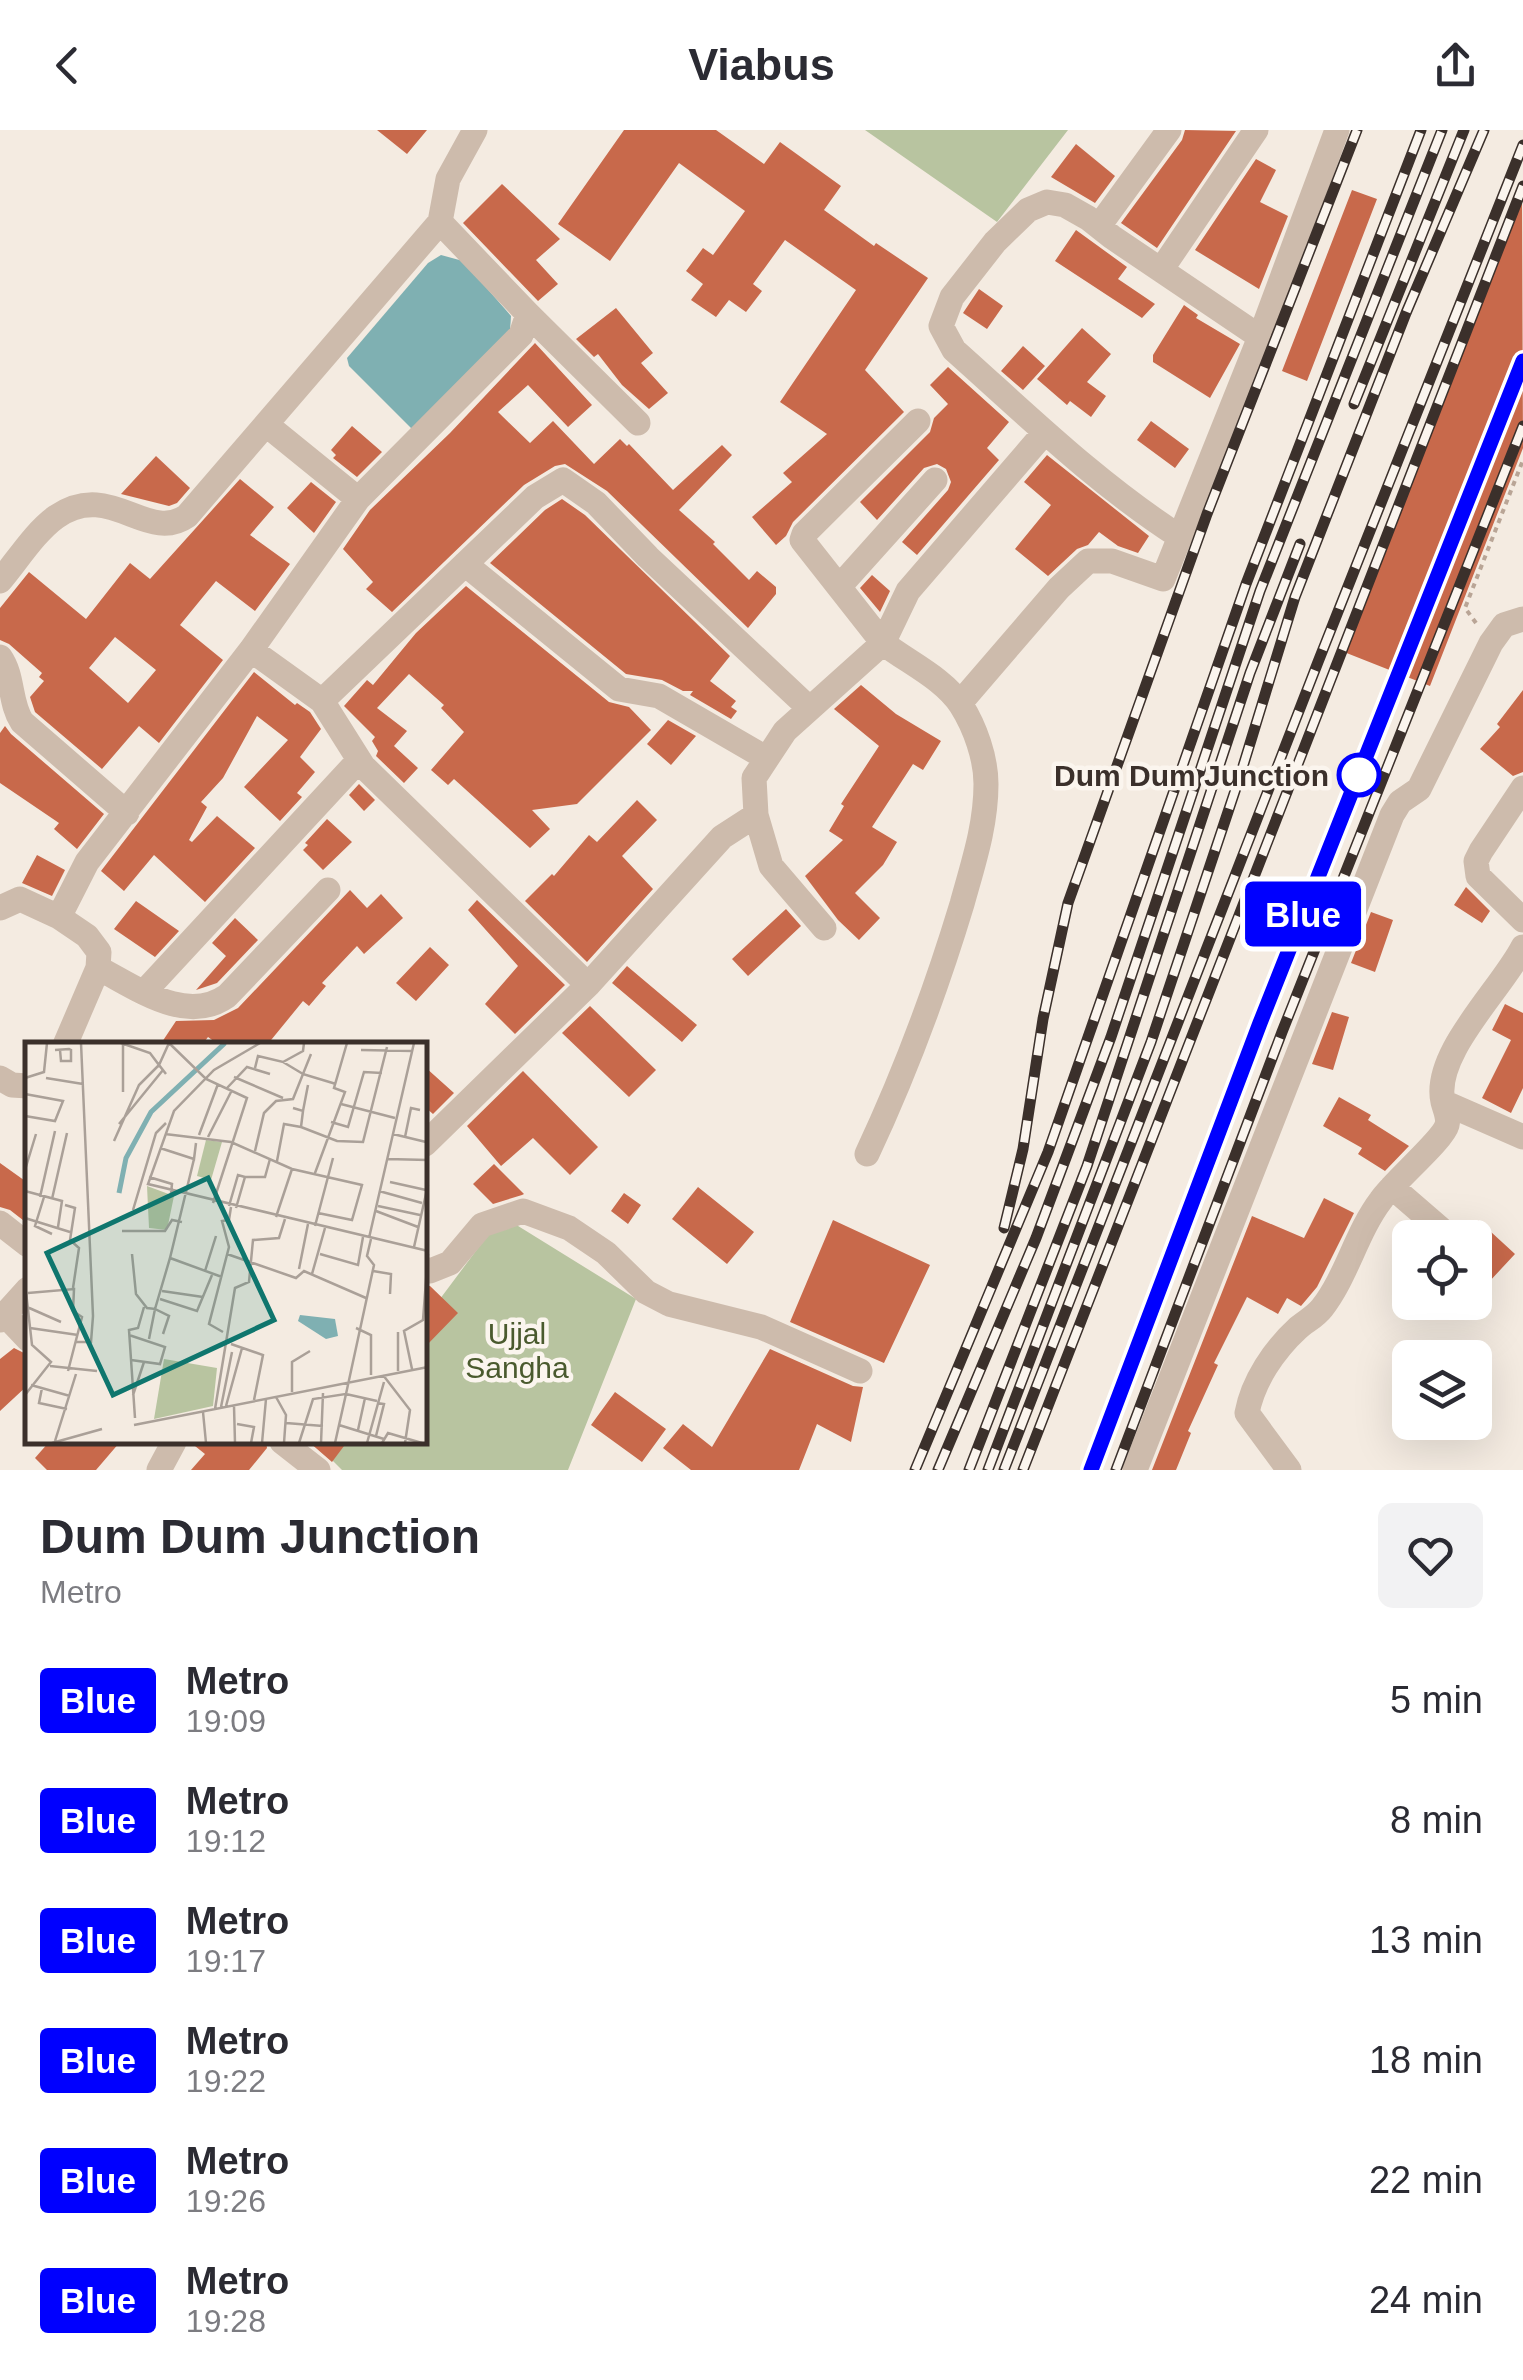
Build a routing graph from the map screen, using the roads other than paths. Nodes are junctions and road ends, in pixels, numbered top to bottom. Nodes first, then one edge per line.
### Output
1 (475, 130) edge
2 (1169, 130) edge
3 (1256, 130) edge
4 (1337, 130) edge
5 (440, 222) junction
6 (1099, 226) junction
7 (1161, 270) junction
8 (528, 314) junction
9 (1260, 337) junction
10 (918, 420) dead end
11 (638, 422) dead end
12 (268, 426) junction
13 (1045, 432) junction
14 (936, 480) dead end
15 (358, 499) junction
16 (1180, 537) junction
17 (465, 564) junction
18 (0, 581) edge
19 (839, 587) junction
20 (1523, 619) edge
21 (884, 643) junction
22 (251, 650) junction
23 (0, 658) edge
24 (322, 702) junction
25 (960, 704) junction
26 (809, 708) junction
27 (766, 758) junction
28 (360, 760) junction
29 (1522, 792) edge
30 (126, 813) junction
31 (756, 815) junction
32 (328, 890) dead end
33 (0, 908) edge
34 (59, 916) junction
35 (1523, 920) edge
36 (824, 928) dead end
37 (1523, 947) edge
38 (98, 968) junction
39 (588, 986) junction
40 (146, 992) junction
41 (66, 1042) edge
42 (0, 1078) edge
43 (25, 1086) edge
44 (1443, 1102) junction
45 (1523, 1137) edge
46 (428, 1141) edge
47 (868, 1154) dead end
48 (1392, 1187) junction
49 (1430, 1220) edge
50 (0, 1223) edge
51 (25, 1243) edge
52 (428, 1272) edge
53 (25, 1292) edge
54 (2, 1317) edge
55 (25, 1336) edge
56 (860, 1371) dead end
57 (286, 1445) edge
58 (318, 1470) edge
59 (1135, 1470) edge
60 (1290, 1470) edge

1 - 5 street
2 - 6 street
3 - 7 street
4 - 9 street
5 - 8 street
5 - 12 street
6 - 7 street
6 - 13 street
7 - 9 street
8 - 11 street
8 - 15 street
9 - 16 street
10 - 19 street
12 - 15 street
12 - 18 street
13 - 16 street
13 - 21 street
14 - 19 street
15 - 22 street
16 - 25 street
17 - 24 street
17 - 26 street
17 - 27 street
19 - 21 street
20 - 59 street
21 - 25 street
21 - 26 street
22 - 24 street
22 - 30 street
23 - 30 street
24 - 28 street
25 - 47 street
26 - 27 street
27 - 31 street
28 - 39 street
28 - 40 street
29 - 35 street
30 - 34 street
31 - 36 street
31 - 39 street
32 - 40 street
33 - 34 street
34 - 38 street
37 - 44 street
38 - 40 street
38 - 41 street
39 - 46 street
42 - 43 street
44 - 45 street
44 - 48 street
48 - 49 street
48 - 60 street
50 - 51 street
52 - 56 street
53 - 54 street
54 - 55 street
57 - 58 street

